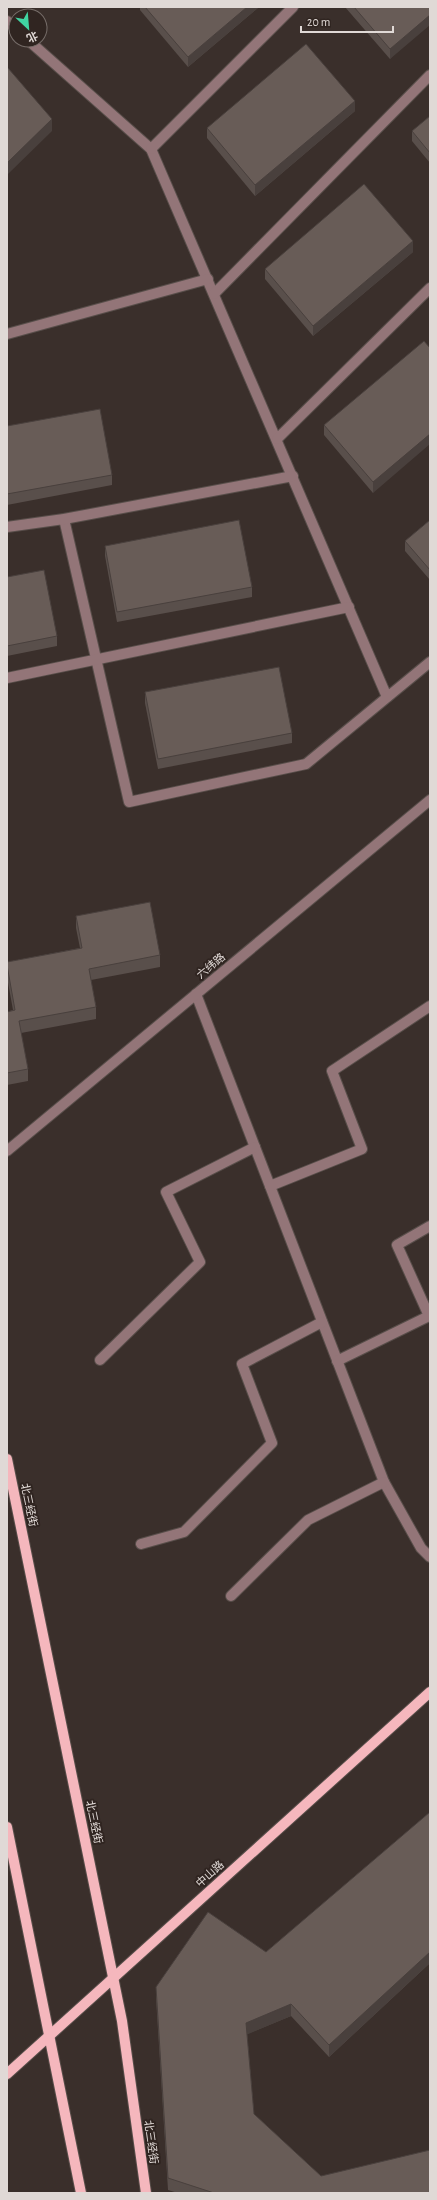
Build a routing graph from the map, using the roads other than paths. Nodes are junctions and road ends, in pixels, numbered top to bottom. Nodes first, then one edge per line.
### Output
1 (293, 7) edge
2 (37, 48) edge
3 (430, 75) edge
4 (151, 149) junction
5 (208, 279) junction
6 (430, 288) edge
7 (214, 294) junction
8 (7, 334) edge
9 (277, 439) junction
10 (293, 476) junction
11 (64, 519) junction
12 (7, 527) edge
13 (348, 607) junction
14 (97, 659) junction
15 (430, 662) edge
16 (7, 678) edge
17 (387, 697) junction
18 (430, 800) edge
19 (196, 994) junction
20 (430, 1006) edge
21 (255, 1147) junction
22 (7, 1151) edge
23 (270, 1186) junction
24 (430, 1226) edge
25 (322, 1322) junction
26 (100, 1360) dead end
27 (337, 1361) junction
28 (7, 1459) edge
29 (384, 1482) junction
30 (141, 1544) dead end
31 (430, 1557) edge
32 (230, 1596) dead end
33 (430, 1692) edge
34 (7, 1827) edge
35 (114, 1978) junction
36 (50, 2036) junction
37 (7, 2074) edge
38 (81, 2193) edge
39 (146, 2193) edge

1 - 4 street
2 - 4 street
3 - 7 street
4 - 5 street
5 - 7 street
5 - 8 street
6 - 9 street
7 - 9 street
9 - 10 street
10 - 11 street
10 - 13 street
11 - 12 street
11 - 14 street
13 - 14 street
13 - 17 street
14 - 16 street
14 - 17 street
15 - 17 street
18 - 19 street, 六纬路
19 - 21 street
19 - 22 street, 六纬路
20 - 23 street
21 - 23 street
21 - 26 street
23 - 25 street
24 - 27 street
25 - 27 street
25 - 30 street
27 - 29 street
28 - 35 main road, 北三经街
29 - 31 street
29 - 32 street
33 - 35 main road, 中山路
34 - 36 main road
35 - 36 main road, 中山路
35 - 39 main road, 北三经街
36 - 37 main road, 中山路
36 - 38 main road

